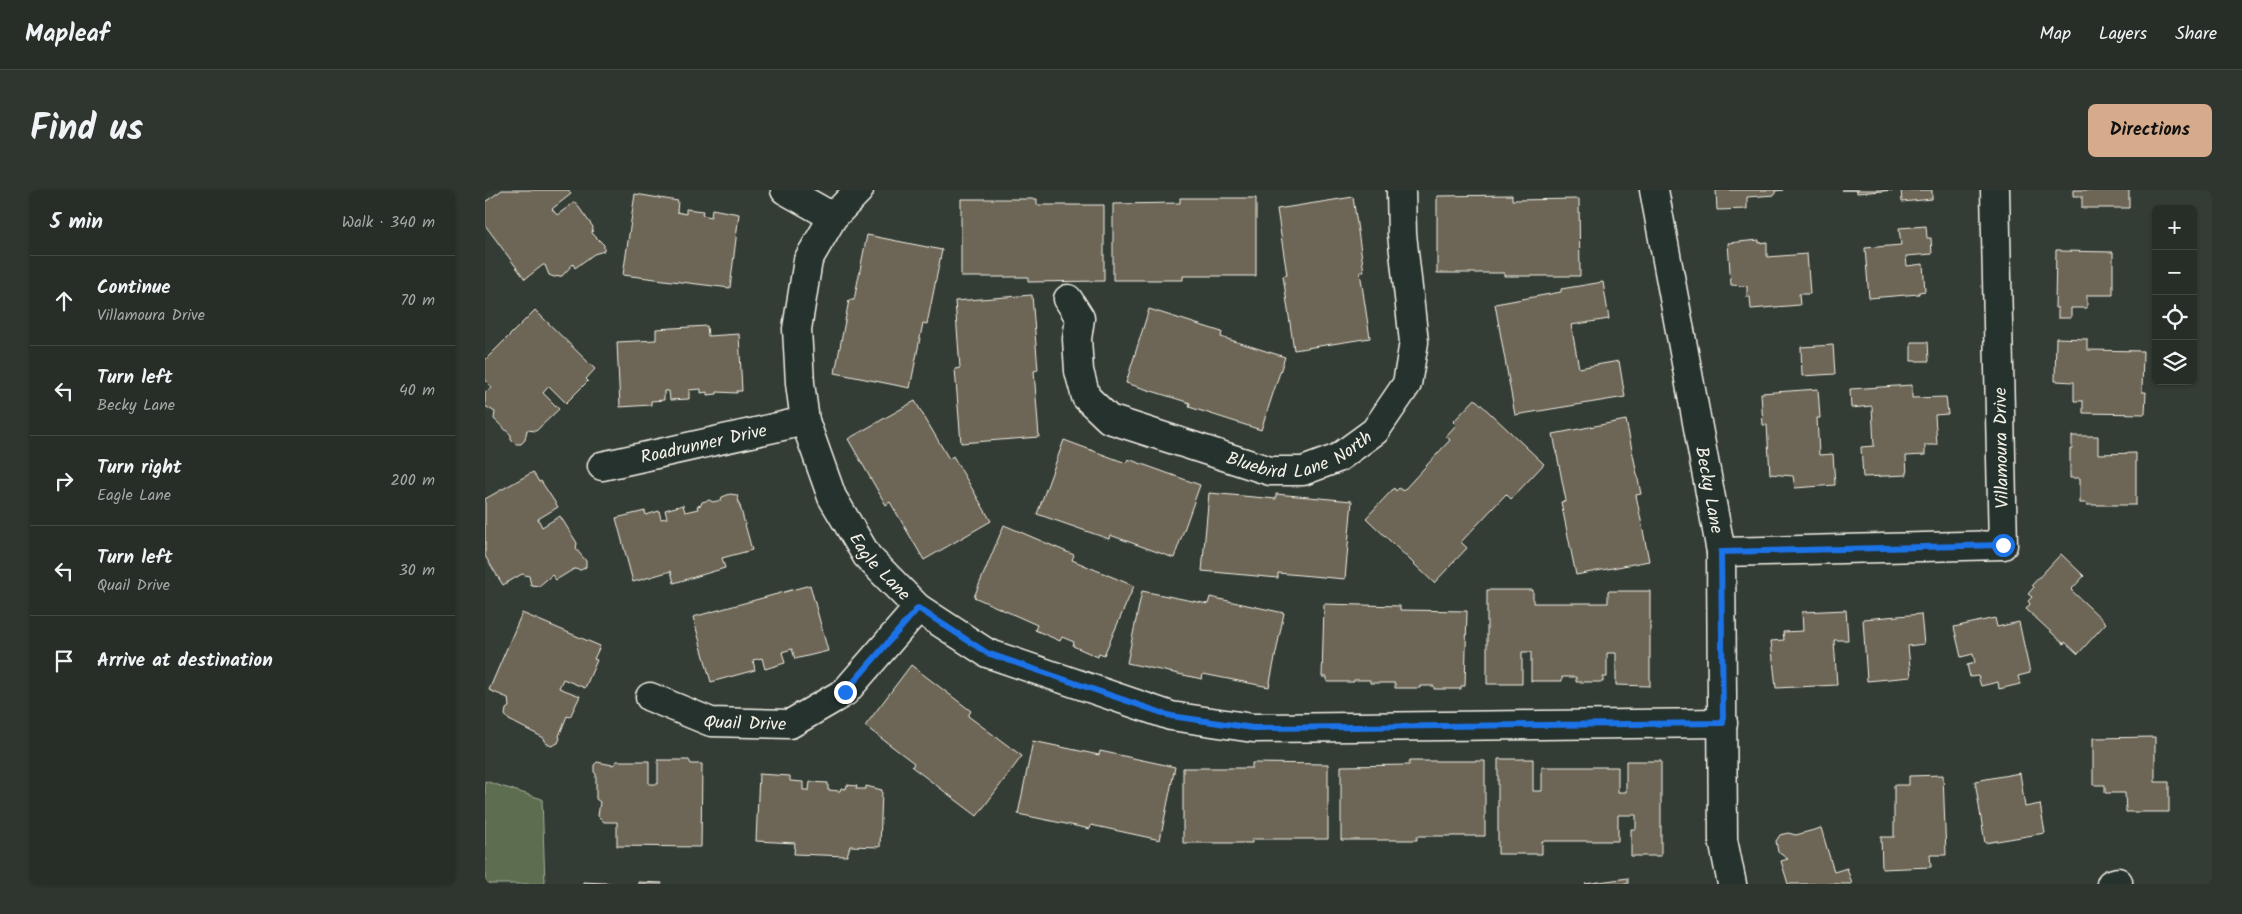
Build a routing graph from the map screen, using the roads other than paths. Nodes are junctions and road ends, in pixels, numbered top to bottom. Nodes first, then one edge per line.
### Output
1 (785, 190) edge
2 (859, 190) edge
3 (1401, 190) edge
4 (1654, 190) edge
5 (1995, 190) edge
6 (833, 217) junction
7 (1068, 299) dead end
8 (805, 420) junction
9 (602, 466) dead end
10 (1721, 552) junction
11 (918, 608) junction
12 (650, 697) dead end
13 (1723, 723) junction
14 (1732, 884) edge

1 - 6 street
2 - 6 street, Eagle Lane
3 - 7 street, Bluebird Lane North
4 - 10 street, Becky Lane
5 - 10 street, Villamoura Drive
6 - 8 street, Eagle Lane
8 - 9 street, Roadrunner Drive
8 - 11 street, Eagle Lane
10 - 13 street, Becky Lane
11 - 12 street, Quail Drive
11 - 13 street, Eagle Lane
13 - 14 street, Becky Lane

